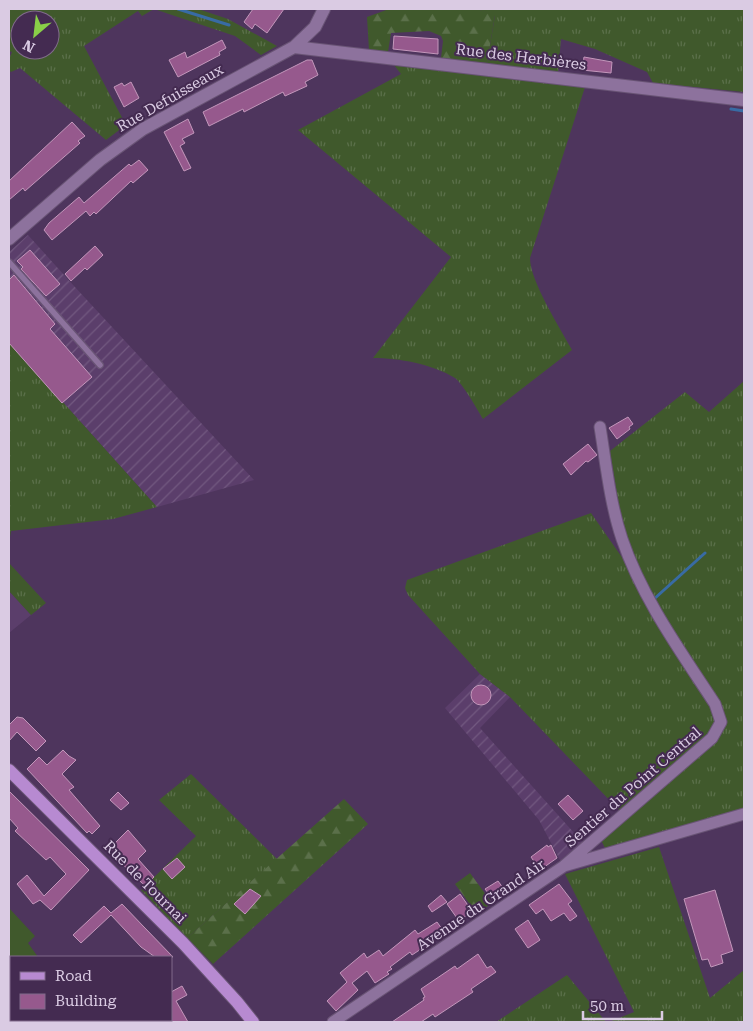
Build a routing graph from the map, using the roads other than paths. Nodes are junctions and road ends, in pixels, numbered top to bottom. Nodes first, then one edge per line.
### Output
1 (324, 9) edge
2 (294, 47) junction
3 (744, 100) edge
4 (9, 239) edge
5 (9, 262) edge
6 (100, 365) dead end
7 (600, 427) dead end
8 (9, 770) edge
9 (744, 814) edge
10 (564, 866) junction
11 (253, 1022) edge
12 (334, 1022) edge

1 - 2 street, Rue Defuisseaux
2 - 3 street, Rue des Herbières
2 - 4 street, Rue Defuisseaux
5 - 6 lane
7 - 10 street, Sentier du Point Central
8 - 11 main road, Rue de Tournai
9 - 10 street, Avenue du Grand Air
10 - 12 street, Avenue du Grand Air

